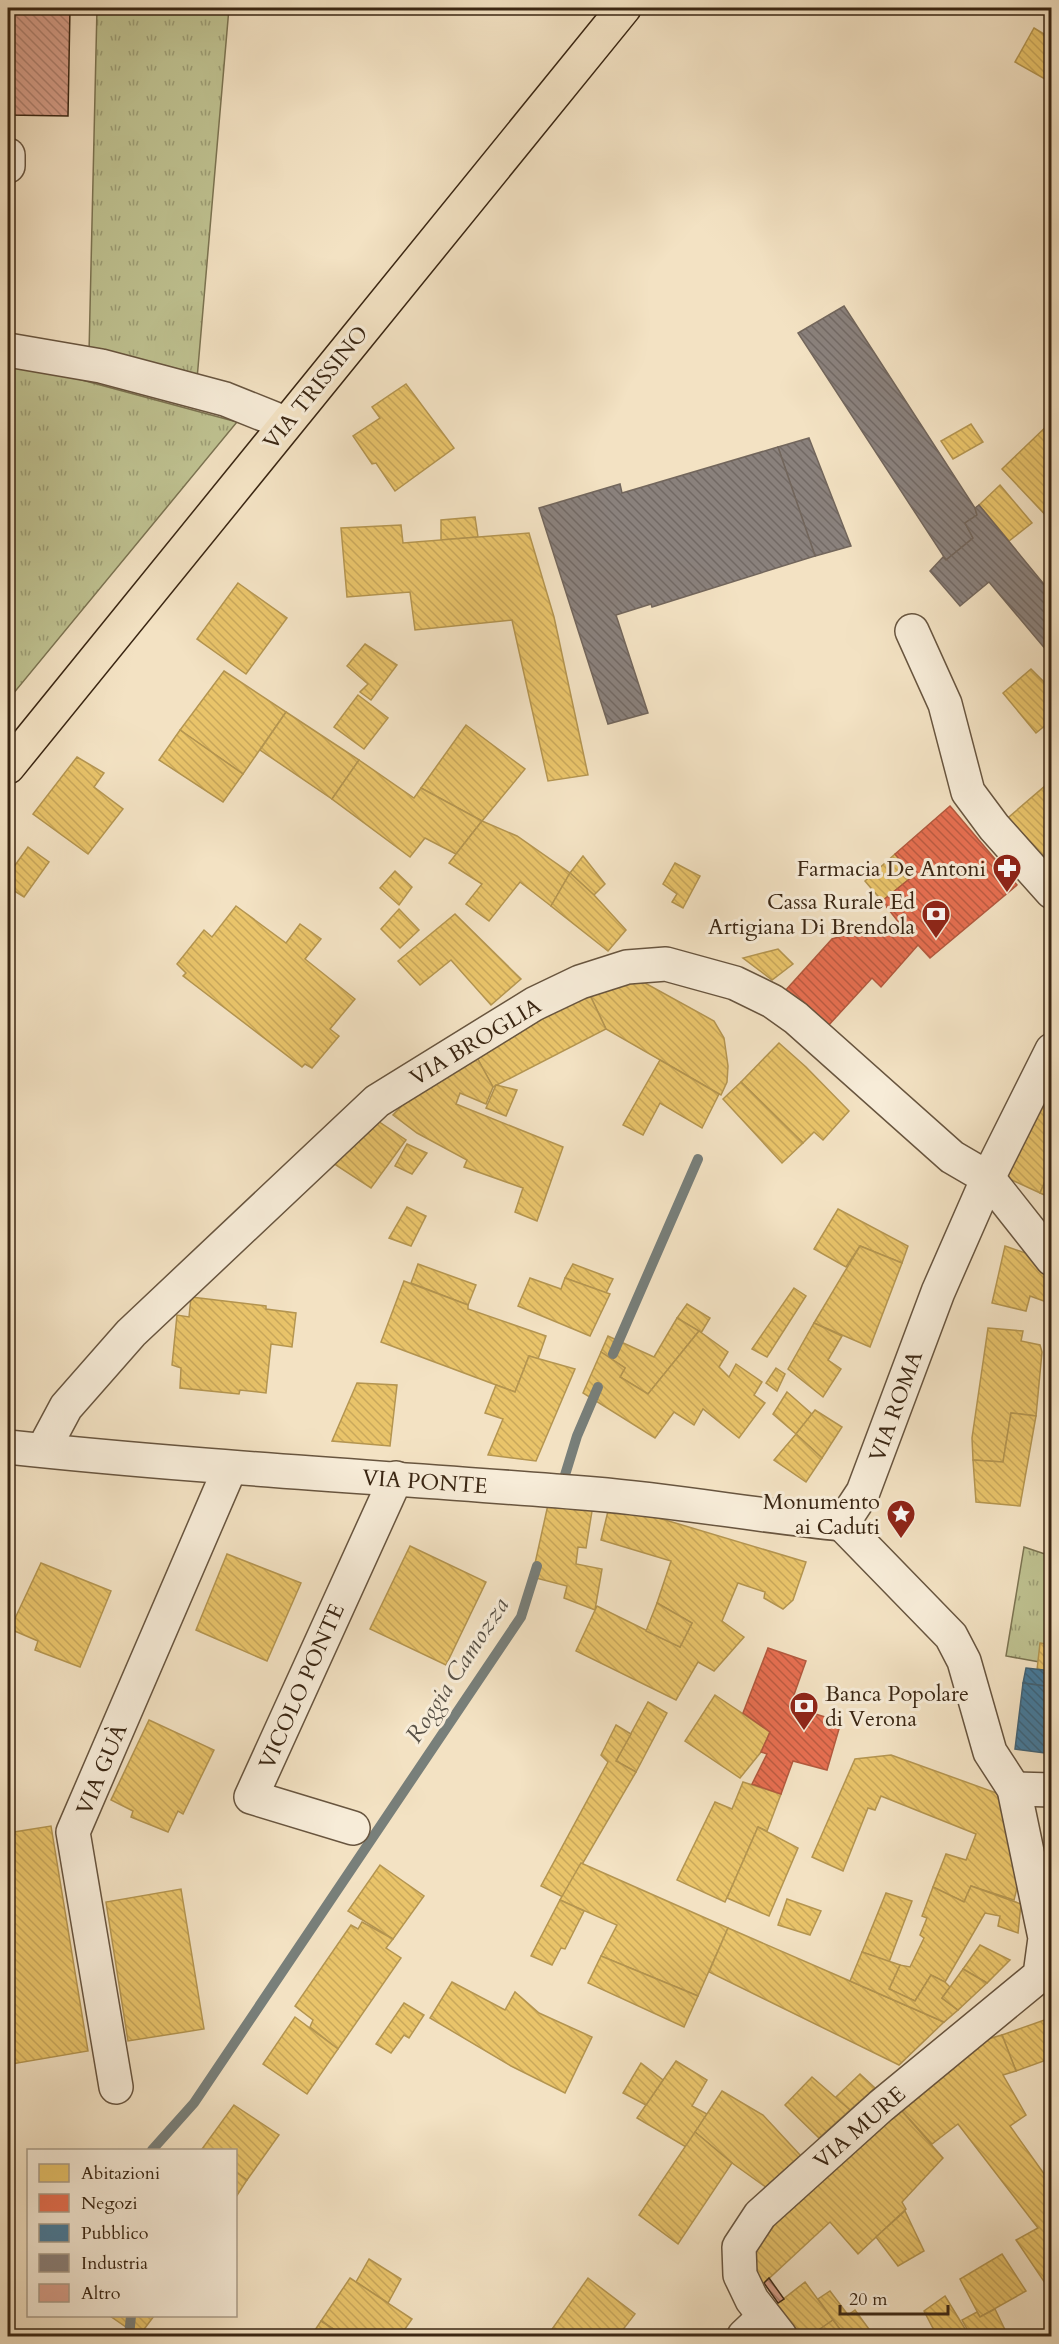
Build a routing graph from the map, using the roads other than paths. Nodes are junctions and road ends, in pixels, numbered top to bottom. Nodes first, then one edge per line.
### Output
1 (624, 8) edge
2 (8, 155) edge
3 (8, 166) edge
4 (8, 350) edge
5 (285, 423) junction
6 (912, 631) dead end
7 (8, 767) edge
8 (1052, 892) edge
9 (1052, 1050) edge
10 (988, 1178) junction
11 (1052, 1259) edge
12 (8, 1447) edge
13 (43, 1450) junction
14 (230, 1468) junction
15 (396, 1478) junction
16 (842, 1524) junction
17 (1014, 1789) junction
18 (1052, 1790) edge
19 (353, 1828) dead end
20 (116, 2087) dead end
21 (763, 2330) edge

1 - 5 main road, VIA TRISSINO
2 - 3 street
4 - 5 street
5 - 7 main road, VIA TRISSINO
6 - 8 street
9 - 10 street, VIA ROMA
10 - 11 street
10 - 13 street, VIA BROGLIA
10 - 16 street, VIA ROMA
12 - 13 street, VIA PONTE
13 - 14 street, VIA PONTE
14 - 15 street, VIA PONTE
14 - 20 street, VIA GUÀ
15 - 16 street, VIA PONTE
15 - 19 street, VICOLO PONTE
16 - 17 street
17 - 18 street
17 - 21 street, VIA MURE

